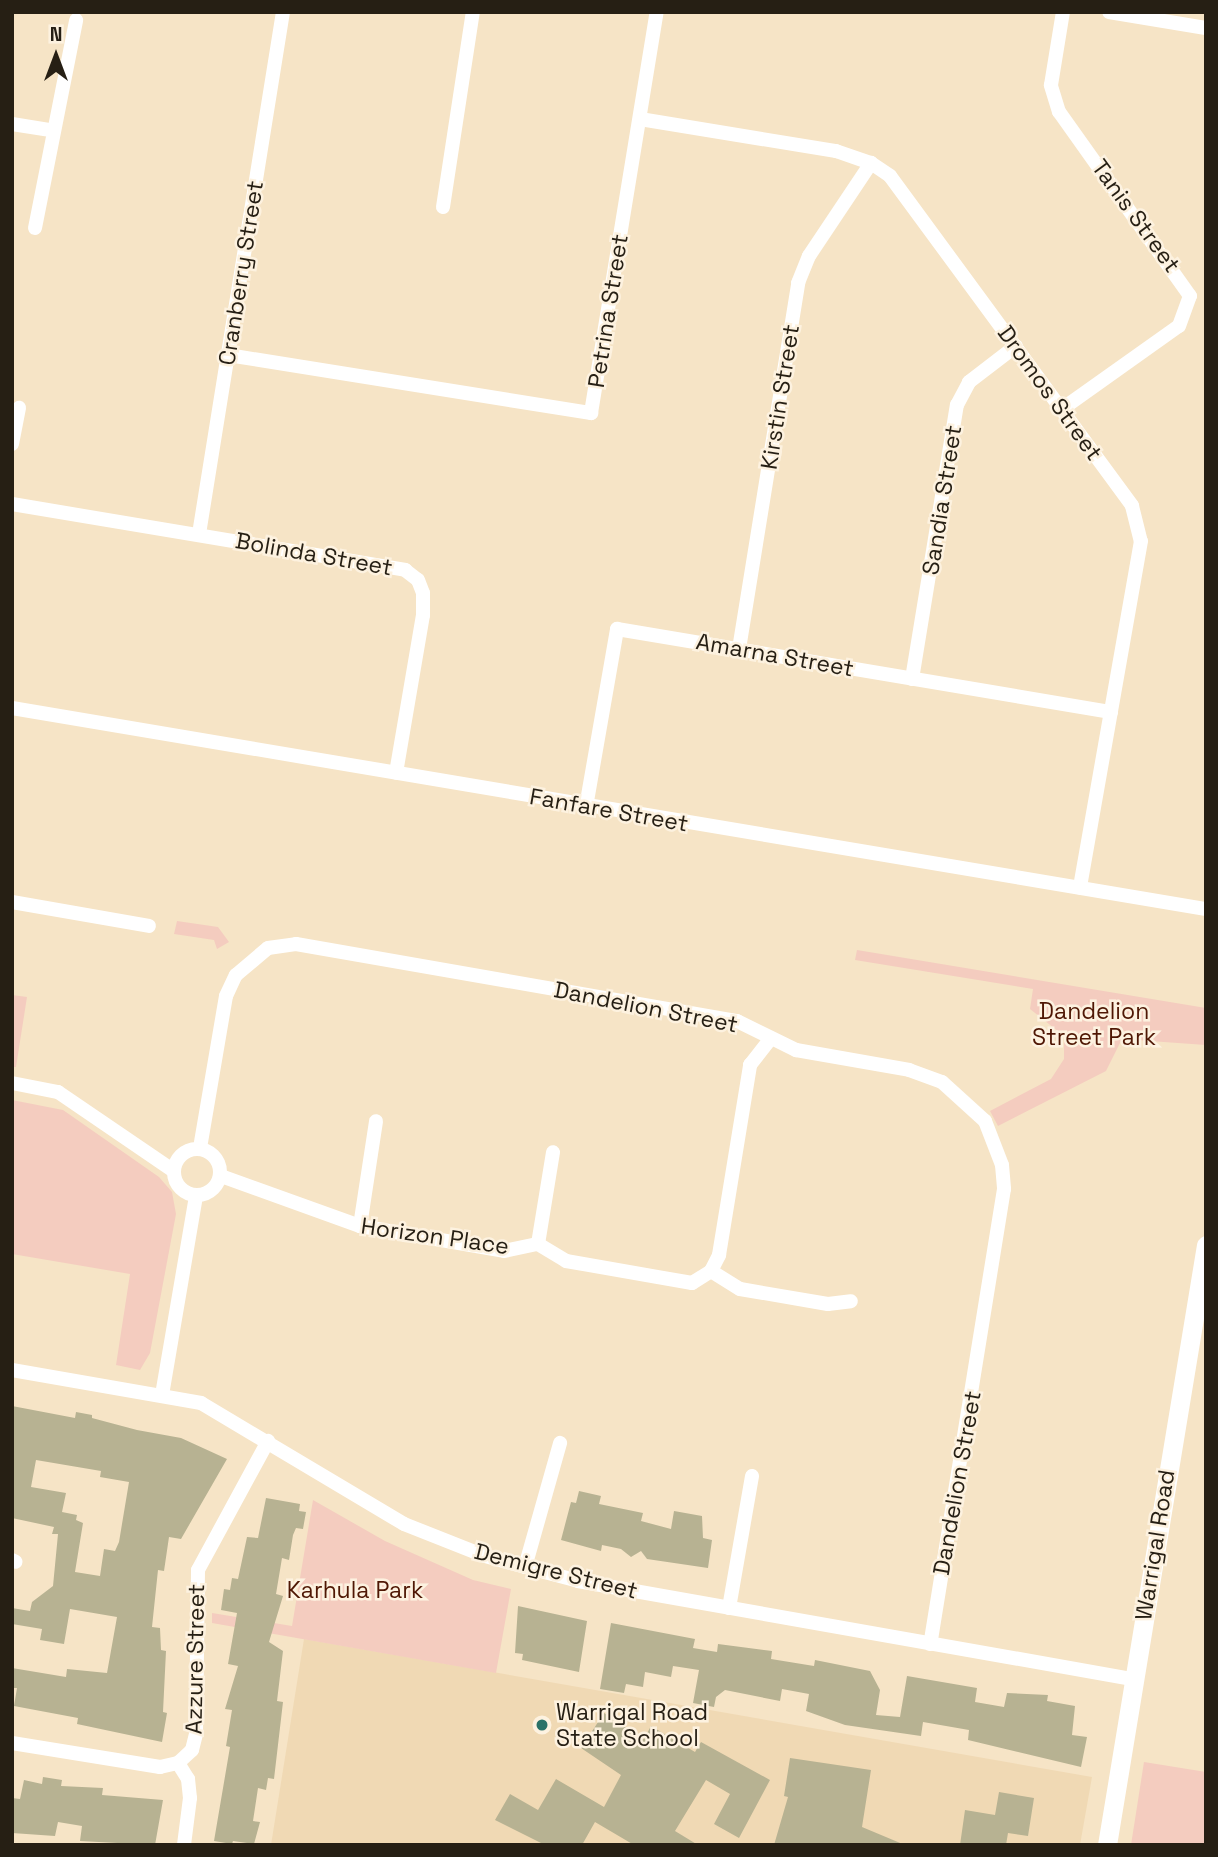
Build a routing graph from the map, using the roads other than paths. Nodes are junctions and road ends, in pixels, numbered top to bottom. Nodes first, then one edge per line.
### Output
1 (284, 12) edge
2 (473, 12) edge
3 (657, 12) edge
4 (1063, 12) edge
5 (1109, 12) edge
6 (76, 20) dead end
7 (1206, 28) edge
8 (640, 119) junction
9 (12, 124) edge
10 (51, 131) junction
11 (871, 163) junction
12 (443, 207) dead end
13 (36, 228) dead end
14 (1016, 346) junction
15 (228, 355) junction
16 (19, 408) dead end
17 (1062, 409) junction
18 (12, 444) edge
19 (12, 504) edge
20 (199, 534) junction
21 (739, 649) junction
22 (912, 679) junction
23 (12, 708) edge
24 (1111, 712) junction
25 (396, 774) junction
26 (586, 807) junction
27 (1080, 888) junction
28 (12, 902) edge
29 (1206, 909) edge
30 (149, 926) dead end
31 (771, 1038) junction
32 (12, 1083) edge
33 (376, 1121) dead end
34 (200, 1149) junction
35 (553, 1152) dead end
36 (174, 1171) junction
37 (221, 1176) junction
38 (195, 1196) junction
39 (360, 1226) junction
40 (538, 1244) junction
41 (1206, 1245) edge
42 (711, 1271) junction
43 (851, 1301) dead end
44 (12, 1370) edge
45 (162, 1395) junction
46 (268, 1441) junction
47 (560, 1443) dead end
48 (752, 1476) dead end
49 (525, 1567) junction
50 (729, 1608) junction
51 (930, 1644) junction
52 (1132, 1679) junction
53 (12, 1743) edge
54 (178, 1763) junction
55 (184, 1845) edge
56 (1107, 1845) edge

1 - 15 street, Cranberry Street
2 - 12 street
3 - 8 street, Petrina Street
4 - 17 street, Tanis Street
5 - 7 street
6 - 10 street
8 - 11 street, Dromos Street
8 - 15 street, Petrina Street
9 - 10 street
10 - 13 street
11 - 14 street, Dromos Street
11 - 21 street, Kirstin Street
14 - 17 street, Dromos Street
14 - 22 street, Sandia Street
15 - 20 street, Cranberry Street
16 - 18 street
17 - 24 street, Dromos Street
19 - 20 street, Bolinda Street
20 - 25 street, Bolinda Street
21 - 22 street, Amarna Street
21 - 26 street, Amarna Street
22 - 24 street, Amarna Street
23 - 25 street, Fanfare Street
24 - 27 street, Dromos Street
25 - 26 street, Fanfare Street
26 - 27 street, Fanfare Street
27 - 29 street, Fanfare Street
28 - 30 street
31 - 34 street, Dandelion Street
31 - 42 street
31 - 51 street, Dandelion Street
32 - 36 street
33 - 39 street
34 - 36 street
34 - 37 street
35 - 40 street
36 - 38 street
37 - 38 street
37 - 39 street, Horizon Place
38 - 45 street
39 - 40 street, Horizon Place
40 - 42 street, Horizon Place
41 - 52 main road, Warrigal Road
42 - 43 street
44 - 45 street, Demigre Street
45 - 46 street, Demigre Street
46 - 49 street, Demigre Street
46 - 54 street, Azzure Street
47 - 49 street
48 - 50 street
49 - 50 street, Demigre Street
50 - 51 street, Demigre Street
51 - 52 street, Demigre Street
52 - 56 main road, Warrigal Road
53 - 54 street, Azzure Street
54 - 55 street

